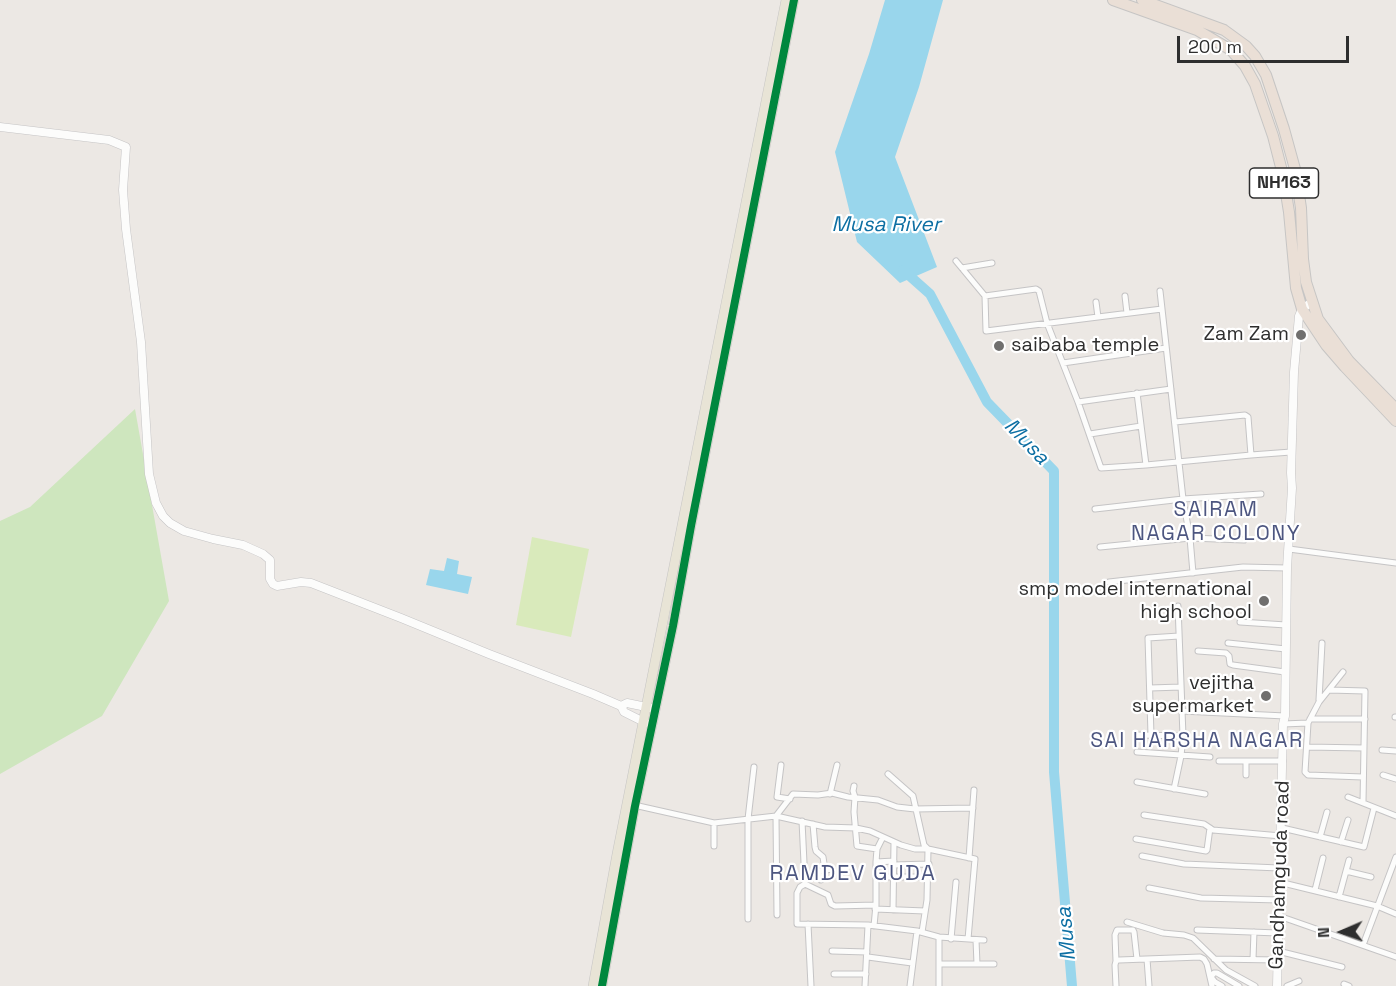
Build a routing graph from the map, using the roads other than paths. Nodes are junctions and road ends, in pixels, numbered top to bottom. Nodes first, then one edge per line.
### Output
1 (786, 0) edge
2 (794, 0) edge
3 (1113, 0) edge
4 (1142, 0) edge
5 (0, 127) edge
6 (956, 261) dead end
7 (992, 263) dead end
8 (962, 268) junction
9 (1160, 291) dead end
10 (985, 296) junction
11 (1125, 296) dead end
12 (1096, 302) dead end
13 (1312, 302) junction
14 (1162, 309) junction
15 (1302, 309) junction
16 (1127, 313) junction
17 (1098, 317) junction
18 (1047, 323) junction
19 (1166, 348) junction
20 (1062, 363) junction
21 (1171, 389) junction
22 (1137, 393) junction
23 (1078, 402) junction
24 (1396, 409) edge
25 (1396, 421) edge
26 (1175, 422) junction
27 (1141, 426) junction
28 (1090, 434) junction
29 (1291, 452) junction
30 (1251, 454) junction
31 (1180, 461) junction
32 (1146, 465) junction
33 (1261, 494) dead end
34 (1184, 499) junction
35 (1095, 509) dead end
36 (1190, 538) junction
37 (1244, 540) dead end
38 (1100, 547) dead end
39 (1289, 549) junction
40 (1396, 563) edge
41 (1287, 568) junction
42 (1193, 573) junction
43 (1109, 582) dead end
44 (1178, 606) dead end
45 (1240, 622) dead end
46 (1286, 625) junction
47 (1179, 636) junction
48 (1228, 643) dead end
49 (1323, 643) dead end
50 (1286, 648) junction
51 (1198, 651) dead end
52 (1285, 672) junction
53 (1343, 672) dead end
54 (1181, 687) junction
55 (1150, 688) junction
56 (1329, 690) junction
57 (1319, 702) junction
58 (621, 706) junction
59 (651, 708) junction
60 (1182, 711) junction
61 (1365, 719) junction
62 (1284, 720) junction
63 (1309, 721) junction
64 (647, 723) junction
65 (1139, 735) dead end
66 (1151, 735) junction
67 (1183, 736) junction
68 (1307, 747) junction
69 (1364, 748) junction
70 (1382, 750) dead end
71 (1396, 751) edge
72 (1137, 752) dead end
73 (1181, 756) junction
74 (1210, 757) dead end
75 (1246, 760) junction
76 (1219, 761) dead end
77 (1283, 761) junction
78 (781, 765) dead end
79 (837, 765) dead end
80 (754, 767) dead end
81 (888, 774) dead end
82 (1246, 775) dead end
83 (1383, 775) dead end
84 (1363, 777) junction
85 (1396, 779) edge
86 (1137, 782) dead end
87 (854, 786) dead end
88 (1174, 789) junction
89 (974, 790) dead end
90 (830, 794) junction
91 (1205, 794) dead end
92 (1348, 796) dead end
93 (855, 797) junction
94 (790, 799) junction
95 (1363, 802) junction
96 (631, 805) junction
97 (973, 808) junction
98 (1374, 808) junction
99 (915, 809) junction
100 (1327, 812) dead end
101 (777, 816) junction
102 (1144, 816) dead end
103 (1396, 816) edge
104 (748, 819) junction
105 (1348, 820) dead end
106 (802, 821) junction
107 (714, 823) junction
108 (813, 824) junction
109 (856, 828) junction
110 (1210, 828) junction
111 (1281, 832) junction
112 (883, 837) junction
113 (1320, 837) junction
114 (1136, 839) dead end
115 (894, 842) junction
116 (1341, 842) junction
117 (803, 844) junction
118 (814, 844) junction
119 (714, 846) dead end
120 (877, 849) junction
121 (928, 849) junction
122 (1142, 856) dead end
123 (1396, 857) edge
124 (969, 858) junction
125 (1323, 858) dead end
126 (1349, 860) dead end
127 (876, 862) junction
128 (894, 863) junction
129 (929, 864) junction
130 (1280, 868) junction
131 (832, 869) dead end
132 (825, 870) junction
133 (1346, 871) junction
134 (893, 876) junction
135 (876, 877) junction
136 (928, 877) junction
137 (1371, 877) dead end
138 (821, 880) dead end
139 (956, 882) dead end
140 (1279, 882) junction
141 (805, 884) junction
142 (1149, 888) dead end
143 (1315, 890) junction
144 (1340, 897) junction
145 (1279, 900) junction
146 (1377, 906) junction
147 (875, 907) junction
148 (894, 910) junction
149 (925, 911) junction
150 (1396, 914) edge
151 (777, 915) dead end
152 (1279, 916) junction
153 (748, 919) dead end
154 (1127, 922) dead end
155 (808, 924) junction
156 (871, 925) junction
157 (1197, 930) dead end
158 (919, 932) junction
159 (1254, 932) junction
160 (1278, 933) junction
161 (939, 937) junction
162 (951, 939) junction
163 (968, 939) junction
164 (976, 940) junction
165 (984, 940) dead end
166 (1363, 945) junction
167 (832, 951) dead end
168 (1278, 951) junction
169 (868, 955) junction
170 (1396, 957) edge
171 (1137, 959) junction
172 (1147, 959) junction
173 (1214, 959) junction
174 (1252, 959) junction
175 (1278, 960) junction
176 (1116, 961) junction
177 (912, 963) junction
178 (939, 964) junction
179 (977, 964) junction
180 (994, 964) dead end
181 (1342, 967) dead end
182 (834, 974) dead end
183 (866, 974) junction
184 (1211, 977) junction
185 (1299, 981) dead end
186 (593, 986) edge
187 (602, 986) edge
188 (811, 986) edge
189 (865, 986) edge
190 (872, 986) edge
191 (910, 986) edge
192 (939, 986) edge
193 (1116, 986) edge
194 (1149, 986) edge
195 (1212, 986) edge
196 (1222, 986) edge
197 (1239, 986) edge
198 (1255, 986) edge
199 (1277, 986) edge
200 (1287, 986) edge

1 - 59 main road
2 - 59 main road
3 - 15 highway, NH163
4 - 13 highway, NH163
5 - 58 street
6 - 8 street
7 - 8 street
8 - 10 street
9 - 14 street
10 - 18 street
10 - 18 street
11 - 16 street
12 - 17 street
13 - 15 street
13 - 24 highway, NH163
14 - 16 street
14 - 19 street
15 - 25 highway, NH163
15 - 29 street, Gandhamguda road
16 - 17 street
17 - 18 street
18 - 20 street
19 - 20 street
19 - 21 street
20 - 23 street
21 - 22 street
21 - 26 street
22 - 23 street
22 - 27 street
23 - 28 street
26 - 30 street
26 - 31 street
27 - 28 street
27 - 32 street
28 - 32 street
29 - 30 street
29 - 39 street, Gandhamguda road
30 - 31 street
31 - 32 street
31 - 34 street
33 - 34 street
34 - 35 street
34 - 36 street
36 - 37 street
36 - 38 street
36 - 42 street
39 - 40 street
39 - 41 street, Gandhamguda road
41 - 42 street
41 - 46 street, Gandhamguda road
42 - 43 street
44 - 47 street
45 - 46 street
46 - 50 street, Gandhamguda road
47 - 54 street
47 - 55 street
48 - 50 street
49 - 57 street
50 - 52 street, Gandhamguda road
51 - 52 street
52 - 62 street, Gandhamguda road
53 - 56 street
54 - 55 street
54 - 60 street
55 - 66 street
56 - 57 street
56 - 61 street
57 - 63 street
58 - 59 street
58 - 64 street
59 - 64 main road
60 - 62 street
60 - 67 street
61 - 63 street
61 - 69 street
62 - 63 street
62 - 77 street, Gandhamguda road
63 - 68 street
64 - 96 main road
65 - 66 street
66 - 67 street
67 - 73 street
68 - 69 street
68 - 84 street
69 - 84 street
70 - 71 street
72 - 73 street
73 - 74 street
73 - 88 street
75 - 76 street
75 - 77 street
75 - 82 street
77 - 111 street, Gandhamguda road
78 - 94 street
79 - 90 street
80 - 104 street
81 - 99 street
83 - 85 street
84 - 95 street
86 - 88 street
87 - 93 street
88 - 91 street
89 - 97 street
90 - 93 street
90 - 94 street
92 - 95 street
93 - 99 street
93 - 109 street
94 - 101 street
95 - 98 street
96 - 107 street
96 - 186 main road
96 - 187 main road
97 - 99 street
97 - 124 street
98 - 103 street
98 - 116 street
99 - 121 street
100 - 113 street
101 - 104 street
101 - 106 street
101 - 151 street
102 - 110 street
104 - 107 street
104 - 153 street
105 - 116 street
106 - 108 street
106 - 117 street
107 - 119 street
108 - 109 street
108 - 118 street
109 - 112 street
109 - 120 street
110 - 111 street
110 - 114 street
111 - 113 street
111 - 130 street, Gandhamguda road
112 - 115 street
112 - 120 street
113 - 116 street
115 - 121 street
115 - 128 street
117 - 118 street
117 - 141 street
118 - 132 street
120 - 127 street
121 - 124 street
121 - 129 street
122 - 130 street
123 - 146 street
124 - 163 street
125 - 143 street
126 - 133 street
127 - 128 street
127 - 135 street
128 - 129 street
128 - 134 street
129 - 136 street
130 - 140 street, Gandhamguda road
131 - 132 street
132 - 138 street
133 - 137 street
133 - 144 street
134 - 135 street
134 - 136 street
134 - 148 street
135 - 147 street
136 - 149 street
139 - 162 street
140 - 143 street
140 - 145 street, Gandhamguda road
141 - 147 street
141 - 155 street
142 - 145 street
143 - 144 street
144 - 146 street
145 - 152 street, Gandhamguda road
146 - 150 street
146 - 166 street
147 - 148 street
147 - 156 street
148 - 149 street
149 - 158 street
152 - 160 street, Gandhamguda road
152 - 166 street
154 - 173 street
155 - 156 street
155 - 188 street
156 - 158 street
156 - 169 street
157 - 159 street
158 - 161 street
158 - 177 street
159 - 160 street
159 - 174 street
160 - 168 street, Gandhamguda road
161 - 162 street
161 - 178 street
162 - 163 street
163 - 164 street
164 - 165 street
164 - 179 street
166 - 170 street
167 - 169 street
168 - 175 street, Gandhamguda road
168 - 181 street
169 - 177 street
169 - 183 street
171 - 172 street
171 - 176 street
171 - 176 street
172 - 184 street
172 - 194 street
173 - 174 street
173 - 198 street
174 - 175 street
175 - 199 street, Gandhamguda road
176 - 193 street
177 - 191 street
178 - 179 street
178 - 192 street
179 - 180 street
182 - 183 street
183 - 189 street
184 - 195 street
184 - 196 street
184 - 197 street
185 - 200 street
189 - 190 street

